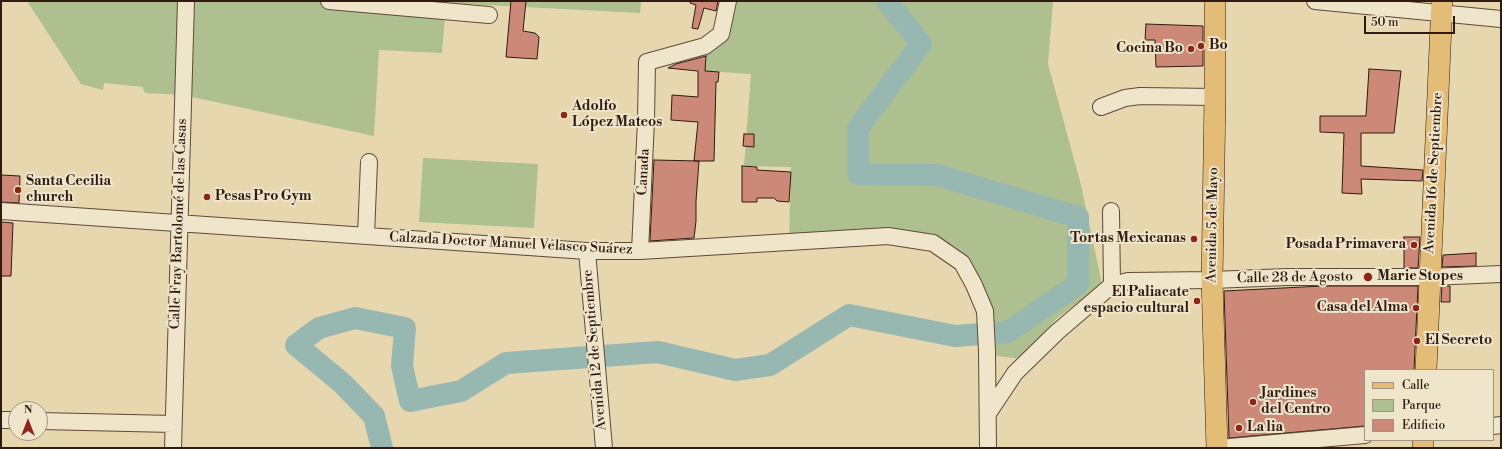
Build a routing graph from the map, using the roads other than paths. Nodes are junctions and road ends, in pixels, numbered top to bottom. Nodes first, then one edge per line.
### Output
1 (186, 1) edge
2 (330, 1) edge
3 (728, 1) edge
4 (1215, 1) edge
5 (1315, 1) edge
6 (1442, 7) edge
7 (489, 15) dead end
8 (1501, 19) edge
9 (1215, 97) junction
10 (1101, 107) dead end
11 (369, 162) dead end
12 (1111, 210) dead end
13 (1, 211) edge
14 (180, 222) junction
15 (366, 235) junction
16 (587, 251) junction
17 (640, 251) junction
18 (1501, 274) edge
19 (1430, 277) junction
20 (1212, 280) junction
21 (1112, 285) junction
22 (1426, 369) edge
23 (989, 412) junction
24 (48, 421) edge
25 (173, 424) junction
26 (1364, 435) edge
27 (173, 448) edge
28 (604, 448) edge
29 (988, 448) edge
30 (1218, 448) edge

1 - 14 street, Calle Fray Bartolomé de las Casas
2 - 7 street
3 - 17 street, Canada
4 - 9 main road, Avenida 5 de Mayo
5 - 6 street
6 - 8 street
6 - 19 main road, Avenida 16 de Septiembre
9 - 10 street
9 - 20 main road, Avenida 5 de Mayo
11 - 15 street
12 - 21 street
13 - 14 street, Calzada Doctor Manuel Velasco Suárez
14 - 15 street, Calzada Doctor Manuel Velasco Suárez
14 - 25 street, Calle Fray Bartolomé de las Casas
15 - 16 street, Calzada Doctor Manuel Velasco Suárez
16 - 17 street, Calzada Doctor Manuel Velasco Suárez
16 - 28 street, Avenida 12 de Septiembre
17 - 23 street, Calzada Doctor Manuel Velasco Suárez
18 - 19 street, Calle 28 de Agosto
19 - 20 street, Calle 28 de Agosto
19 - 22 main road, Avenida 16 de Septiembre
20 - 21 street, Calle 28 de Agosto
20 - 30 main road, Avenida 5 de Mayo
21 - 23 street, Calle 28 de Agosto
23 - 29 street
24 - 25 street
25 - 27 street, Calle Fray Bartolomé de las Casas
26 - 30 street

